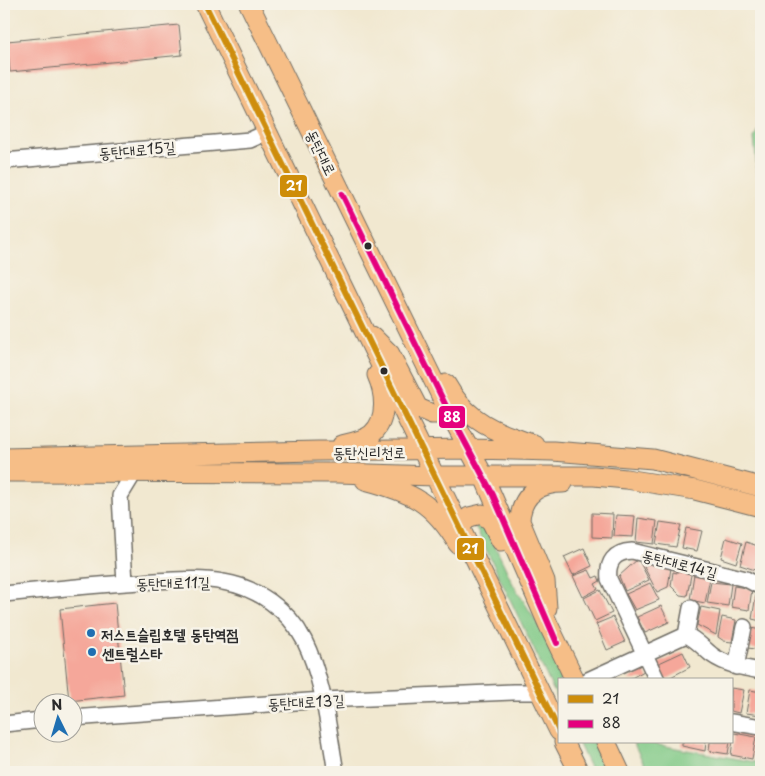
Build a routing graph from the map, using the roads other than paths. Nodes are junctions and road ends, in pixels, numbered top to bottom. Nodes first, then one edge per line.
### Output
1 (206, 4) edge
2 (249, 5) edge
3 (268, 132) junction
4 (4, 161) edge
5 (402, 317) junction
6 (362, 326) junction
7 (447, 408) junction
8 (469, 449) junction
9 (318, 451) junction
10 (423, 451) junction
11 (602, 454) junction
12 (4, 458) edge
13 (4, 472) edge
14 (134, 473) junction
15 (337, 473) junction
16 (483, 475) junction
17 (435, 476) junction
18 (657, 483) junction
19 (761, 487) edge
20 (761, 507) edge
21 (460, 527) junction
22 (125, 583) junction
23 (761, 586) edge
24 (4, 594) edge
25 (691, 608) dead end
26 (548, 624) junction
27 (744, 627) dead end
28 (511, 632) junction
29 (686, 635) junction
30 (645, 654) junction
31 (736, 667) junction
32 (761, 671) edge
33 (574, 678) edge
34 (592, 678) edge
35 (657, 678) edge
36 (540, 692) junction
37 (323, 700) junction
38 (82, 717) edge
39 (32, 721) edge
40 (732, 722) edge
41 (4, 724) edge
42 (761, 727) edge
43 (558, 729) edge
44 (565, 744) edge
45 (607, 744) edge
46 (336, 772) edge
47 (579, 772) edge
48 (620, 772) edge

1 - 3 main road
2 - 5 main road, 동탄대로
3 - 4 street, 동탄대로15길
3 - 6 main road
5 - 7 main road, 동탄대로
5 - 11 main road
6 - 7 main road
6 - 9 main road
6 - 10 main road
7 - 8 main road, 동탄대로
8 - 10 main road, 동탄신리천로
8 - 11 main road, 동탄신리천로
8 - 16 main road, 동탄대로
9 - 10 main road, 동탄신리천로
9 - 12 main road, 동탄신리천로
10 - 17 main road
11 - 19 main road, 동탄신리천로
13 - 14 main road, 동탄신리천로
14 - 15 main road, 동탄신리천로
14 - 22 street
15 - 17 main road, 동탄신리천로
15 - 28 main road
16 - 17 main road, 동탄신리천로
16 - 18 main road, 동탄신리천로
16 - 26 main road, 동탄대로
17 - 21 main road
18 - 20 main road, 동탄신리천로
18 - 26 main road
21 - 26 main road
21 - 28 main road
22 - 24 street, 동탄대로11길
22 - 37 street, 동탄대로11길
23 - 30 street, 동탄대로14길
25 - 29 street
26 - 33 main road, 동탄대로
27 - 31 street
28 - 36 main road
29 - 30 street
29 - 31 street
30 - 34 street
30 - 35 street, 동탄대로14길
31 - 32 street
36 - 37 street, 동탄대로13길
36 - 43 main road
37 - 38 street, 동탄대로13길
37 - 46 street, 동탄대로11길
39 - 41 street
40 - 42 street
44 - 47 main road
45 - 48 main road

